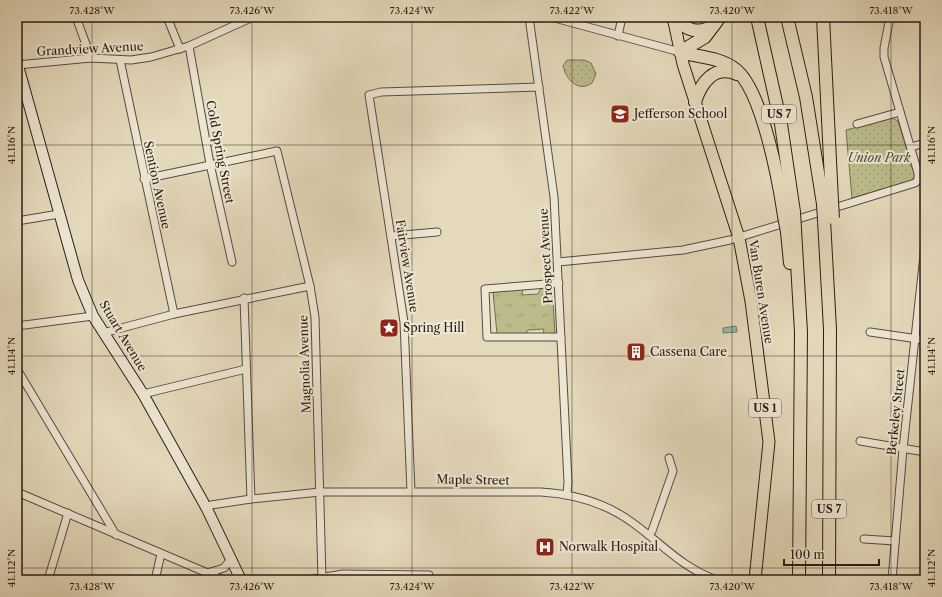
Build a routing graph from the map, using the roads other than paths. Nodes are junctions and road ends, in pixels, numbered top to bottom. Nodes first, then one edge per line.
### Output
1 (76, 17) edge
2 (167, 17) edge
3 (253, 17) edge
4 (529, 17) edge
5 (551, 17) edge
6 (622, 17) edge
7 (673, 17) edge
8 (676, 17) edge
9 (757, 17) edge
10 (787, 17) edge
11 (823, 17) edge
12 (890, 17) edge
13 (718, 20) edge
14 (618, 36) junction
15 (189, 46) junction
16 (180, 49) junction
17 (680, 52) junction
18 (91, 58) junction
19 (120, 60) junction
20 (17, 64) edge
21 (743, 77) junction
22 (538, 87) junction
23 (695, 102) junction
24 (900, 112) junction
25 (857, 124) dead end
26 (925, 143) edge
27 (911, 147) junction
28 (210, 164) junction
29 (144, 179) junction
30 (827, 202) junction
31 (59, 214) junction
32 (789, 214) junction
33 (17, 221) edge
34 (437, 232) dead end
35 (392, 236) junction
36 (739, 238) junction
37 (925, 246) edge
38 (232, 262) dead end
39 (558, 262) junction
40 (559, 283) junction
41 (310, 286) junction
42 (244, 298) junction
43 (174, 314) junction
44 (93, 316) junction
45 (17, 326) edge
46 (870, 332) dead end
47 (103, 333) junction
48 (561, 338) junction
49 (915, 338) junction
50 (925, 340) edge
51 (17, 369) edge
52 (246, 369) junction
53 (143, 394) junction
54 (860, 441) dead end
55 (903, 449) junction
56 (925, 452) edge
57 (669, 458) dead end
58 (411, 491) junction
59 (17, 492) edge
60 (320, 492) junction
61 (567, 494) junction
62 (251, 499) junction
63 (207, 509) junction
64 (68, 513) junction
65 (116, 535) junction
66 (648, 535) junction
67 (864, 539) dead end
68 (895, 541) junction
69 (161, 554) junction
70 (231, 559) junction
71 (206, 573) junction
72 (429, 575) dead end
73 (343, 577) edge
74 (412, 577) edge
75 (322, 579) edge
76 (48, 580) edge
77 (155, 580) edge
78 (224, 580) edge
79 (241, 580) edge
80 (306, 580) edge
81 (716, 580) edge
82 (755, 580) edge
83 (800, 580) edge
84 (829, 580) edge
85 (892, 580) edge

1 - 18 street
2 - 16 street
3 - 15 street, Grandview Avenue
4 - 22 street, Prospect Avenue
5 - 14 street
6 - 14 street
7 - 17 main road, Van Buren Avenue / US 1
8 - 13 highway
9 - 32 highway, US 7
10 - 30 highway, US 7
11 - 30 highway
12 - 24 street
13 - 17 highway
14 - 17 street
15 - 16 street, Grandview Avenue
15 - 28 street, Cold Spring Street
16 - 19 street, Grandview Avenue
17 - 21 highway
17 - 23 main road, Van Buren Avenue / US 1
18 - 19 street, Grandview Avenue
18 - 20 street, Grandview Avenue
19 - 29 street, Sention Avenue
20 - 31 street, Stuart Avenue
21 - 23 highway
21 - 32 highway
22 - 35 street, Fairview Avenue
22 - 39 street, Prospect Avenue
23 - 36 main road, Van Buren Avenue / US 1
24 - 25 street
24 - 27 street
26 - 27 street
27 - 36 street
28 - 29 street
28 - 38 street, Cold Spring Street
28 - 41 street, Magnolia Avenue
29 - 43 street, Sention Avenue
30 - 84 highway, US 7, bridge
31 - 33 street
31 - 44 street, Stuart Avenue
32 - 83 highway, US 7, bridge
34 - 35 street
35 - 58 street, Fairview Avenue
36 - 39 street
36 - 82 main road, Van Buren Avenue / US 1
37 - 49 street, Berkeley Street
39 - 40 street, Prospect Avenue
40 - 48 street, Prospect Avenue
40 - 48 street
41 - 42 street
41 - 60 street, Magnolia Avenue
42 - 43 street
42 - 52 street
43 - 47 street
44 - 45 street
44 - 47 street, Stuart Avenue
46 - 49 street
47 - 53 street, Stuart Avenue
48 - 61 street, Prospect Avenue
49 - 50 street
49 - 55 street, Berkeley Street
51 - 65 street
52 - 53 street
52 - 62 street
53 - 63 street, Stuart Avenue
54 - 55 street
55 - 56 street
55 - 68 street, Berkeley Street
57 - 66 street
58 - 60 street, Maple Street
58 - 61 street, Maple Street
59 - 64 street
60 - 62 street, Maple Street
60 - 75 street, Magnolia Avenue
61 - 66 street, Maple Street
62 - 63 street, Maple Street
63 - 70 street, Stuart Avenue
64 - 65 street
64 - 76 street
65 - 69 street
66 - 81 street, Maple Street
67 - 68 street
68 - 85 street, Berkeley Street
69 - 71 street
69 - 77 street
70 - 71 street
70 - 79 street, Stuart Avenue
71 - 78 street
72 - 74 street
73 - 74 street
73 - 75 street
75 - 80 street

